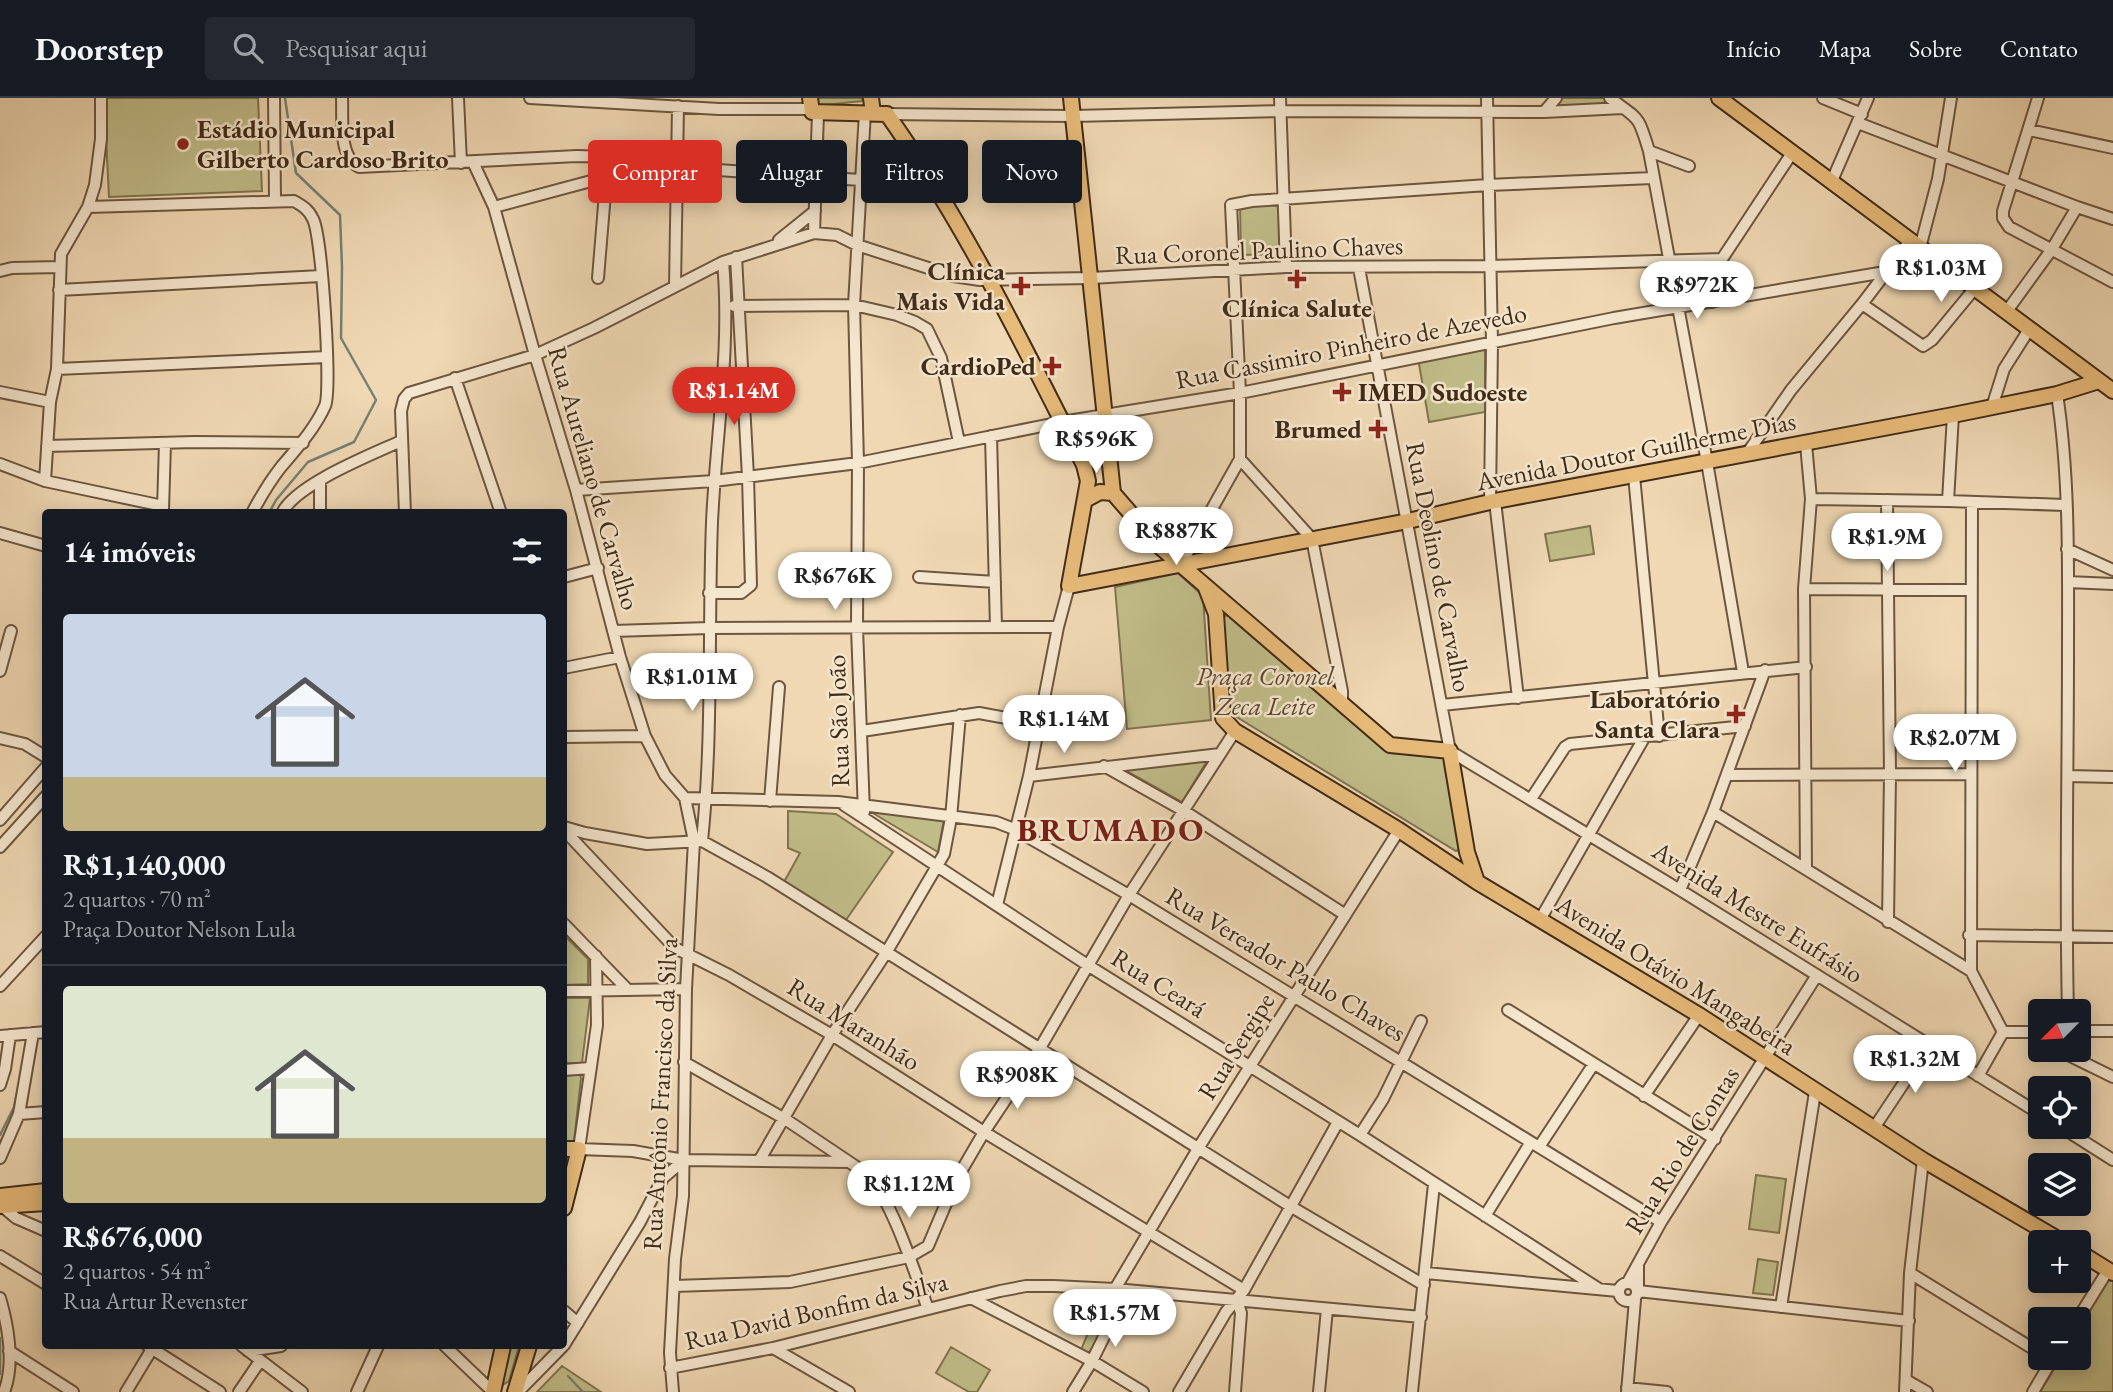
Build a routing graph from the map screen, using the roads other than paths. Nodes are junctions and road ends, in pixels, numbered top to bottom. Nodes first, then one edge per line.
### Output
1 (101, 98) edge
2 (274, 98) edge
3 (342, 98) edge
4 (458, 98) edge
5 (530, 98) edge
6 (1071, 98) edge
7 (1280, 98) edge
8 (1488, 98) edge
9 (1556, 98) edge
10 (1610, 98) edge
11 (1719, 98) edge
12 (1823, 98) edge
13 (1868, 98) edge
14 (1951, 98) edge
15 (2038, 98) edge
16 (560, 99) edge
17 (1843, 102) edge
18 (686, 103) edge
19 (813, 106) edge
20 (1623, 108) junction
21 (874, 109) edge
22 (1281, 111) junction
23 (1487, 112) junction
24 (1544, 112) junction
25 (1073, 116) junction
26 (1860, 119) junction
27 (2029, 130) junction
28 (680, 140) edge
29 (814, 140) edge
30 (2113, 148) edge
31 (1649, 151) junction
32 (1792, 153) junction
33 (1942, 156) junction
34 (588, 157) edge
35 (467, 163) junction
36 (1689, 166) dead end
37 (1652, 178) junction
38 (847, 179) edge
39 (860, 180) junction
40 (588, 182) edge
41 (2012, 182) junction
42 (1832, 183) junction
43 (1488, 185) junction
44 (275, 200) junction
45 (1285, 200) junction
46 (604, 203) edge
47 (676, 203) edge
48 (815, 203) edge
49 (494, 206) junction
50 (88, 207) junction
51 (2077, 207) junction
52 (815, 211) junction
53 (2113, 219) edge
54 (814, 233) junction
55 (775, 244) junction
56 (857, 245) junction
57 (1915, 245) junction
58 (2052, 249) junction
59 (736, 257) junction
60 (1722, 259) junction
61 (1669, 260) junction
62 (723, 262) junction
63 (1490, 266) junction
64 (59, 267) junction
65 (1286, 267) junction
66 (1359, 268) junction
67 (0, 271) edge
68 (1233, 271) junction
69 (1885, 272) junction
70 (321, 276) junction
71 (598, 278) dead end
72 (1091, 278) junction
73 (989, 279) junction
74 (2113, 282) edge
75 (676, 286) junction
76 (1975, 288) junction
77 (59, 290) junction
78 (1712, 302) junction
79 (1862, 304) junction
80 (854, 305) junction
81 (727, 306) junction
82 (739, 306) junction
83 (1677, 308) junction
84 (2007, 311) junction
85 (2033, 330) junction
86 (1492, 342) junction
87 (535, 355) junction
88 (327, 357) junction
89 (1377, 364) junction
90 (57, 369) junction
91 (455, 378) junction
92 (2106, 381) edge
93 (2113, 391) edge
94 (0, 392) edge
95 (1240, 393) junction
96 (2057, 394) junction
97 (50, 402) junction
98 (1992, 407) junction
99 (1103, 415) junction
100 (1953, 415) junction
101 (1062, 422) junction
102 (992, 436) junction
103 (401, 442) junction
104 (959, 442) junction
105 (166, 443) junction
106 (303, 443) junction
107 (1806, 443) junction
108 (47, 446) junction
109 (1746, 455) junction
110 (1240, 459) junction
111 (1707, 462) junction
112 (858, 463) junction
113 (0, 464) edge
114 (1634, 476) junction
115 (748, 477) junction
116 (320, 480) junction
117 (45, 481) junction
118 (714, 481) junction
119 (576, 490) junction
120 (1113, 493) junction
121 (1811, 499) junction
122 (1085, 500) junction
123 (1886, 500) junction
124 (1948, 500) junction
125 (1493, 502) junction
126 (1972, 502) junction
127 (2066, 505) junction
128 (284, 508) edge
129 (163, 509) edge
130 (254, 509) edge
131 (320, 509) edge
132 (405, 509) edge
133 (500, 509) edge
134 (1408, 521) junction
135 (0, 533) edge
136 (1312, 539) junction
137 (42, 546) edge
138 (1159, 546) junction
139 (2067, 549) junction
140 (1074, 558) junction
141 (1180, 566) junction
142 (598, 568) junction
143 (2113, 570) edge
144 (1150, 571) junction
145 (567, 576) edge
146 (919, 577) dead end
147 (1102, 580) junction
148 (995, 582) junction
149 (2068, 582) junction
150 (2113, 583) edge
151 (1069, 586) junction
152 (1206, 588) junction
153 (1804, 589) junction
154 (1887, 589) junction
155 (1970, 590) junction
156 (709, 593) junction
157 (1233, 610) junction
158 (1216, 614) junction
159 (996, 627) junction
160 (1058, 627) junction
161 (709, 628) junction
162 (857, 628) junction
163 (10, 631) dead end
164 (614, 631) junction
165 (620, 657) junction
166 (567, 667) edge
167 (1806, 667) junction
168 (1765, 670) junction
169 (0, 671) edge
170 (1742, 672) junction
171 (1655, 682) junction
172 (779, 687) dead end
173 (1518, 698) junction
174 (1342, 705) junction
175 (1442, 705) junction
176 (960, 715) junction
177 (1039, 724) junction
178 (1745, 726) junction
179 (862, 731) junction
180 (1235, 731) junction
181 (645, 736) junction
182 (1659, 736) junction
183 (567, 737) edge
184 (0, 738) edge
185 (1644, 738) junction
186 (1450, 751) junction
187 (1220, 754) junction
188 (42, 755) edge
189 (1104, 766) junction
190 (42, 772) edge
191 (1806, 773) junction
192 (1889, 774) junction
193 (1970, 774) junction
194 (1727, 775) junction
195 (1029, 776) junction
196 (2068, 776) junction
197 (2113, 777) edge
198 (685, 798) junction
199 (706, 798) junction
200 (1531, 799) junction
201 (42, 800) edge
202 (770, 801) junction
203 (838, 802) junction
204 (864, 806) junction
205 (1184, 811) junction
206 (1713, 812) junction
207 (951, 818) junction
208 (865, 819) junction
209 (0, 820) edge
210 (567, 829) edge
211 (1014, 829) junction
212 (1399, 830) junction
213 (567, 831) edge
214 (1588, 834) junction
215 (698, 841) junction
216 (0, 847) edge
217 (1467, 852) junction
218 (1437, 856) junction
219 (937, 868) junction
220 (1806, 869) junction
221 (1476, 882) junction
222 (1680, 890) junction
223 (1129, 895) junction
224 (997, 905) junction
225 (1344, 914) junction
226 (1541, 918) junction
227 (1888, 922) junction
228 (567, 927) edge
229 (1969, 935) junction
230 (2066, 936) junction
231 (2113, 937) edge
232 (42, 940) edge
233 (886, 953) junction
234 (688, 954) junction
235 (596, 956) junction
236 (1089, 966) junction
237 (1971, 971) junction
238 (1817, 975) junction
239 (0, 986) edge
240 (686, 989) junction
241 (598, 990) junction
242 (628, 990) junction
243 (567, 991) edge
244 (1293, 997) junction
245 (2068, 999) edge
246 (1508, 1010) dead end
247 (1699, 1015) junction
248 (1421, 1021) dead end
249 (2091, 1031) edge
250 (2113, 1031) edge
251 (42, 1032) edge
252 (2003, 1032) junction
253 (2023, 1032) junction
254 (2028, 1032) edge
255 (33, 1033) junction
256 (3, 1035) edge
257 (832, 1035) junction
258 (2028, 1035) edge
259 (1929, 1045) junction
260 (1040, 1048) junction
261 (1766, 1060) junction
262 (1402, 1061) junction
263 (684, 1062) junction
264 (2084, 1062) edge
265 (1593, 1065) junction
266 (1250, 1066) junction
267 (590, 1068) junction
268 (567, 1070) edge
269 (1978, 1076) junction
270 (2113, 1077) edge
271 (0, 1085) edge
272 (1815, 1092) junction
273 (1644, 1096) junction
274 (2028, 1107) edge
275 (42, 1112) edge
276 (19, 1114) junction
277 (785, 1119) junction
278 (1338, 1122) junction
279 (1874, 1128) junction
280 (984, 1132) junction
281 (1360, 1135) junction
282 (1715, 1139) junction
283 (2080, 1139) edge
284 (1535, 1144) junction
285 (1199, 1147) junction
286 (571, 1156) edge
287 (0, 1158) edge
288 (684, 1160) junction
289 (1923, 1160) junction
290 (2113, 1160) edge
291 (759, 1161) junction
292 (849, 1162) junction
293 (1434, 1184) junction
294 (567, 1186) edge
295 (42, 1192) edge
296 (1, 1201) edge
297 (42, 1203) edge
298 (1290, 1206) junction
299 (1485, 1216) junction
300 (1661, 1222) junction
301 (42, 1229) edge
302 (1148, 1230) junction
303 (2043, 1230) edge
304 (0, 1256) edge
305 (909, 1257) junction
306 (2091, 1259) edge
307 (1638, 1265) junction
308 (2110, 1271) edge
309 (1910, 1273) junction
310 (1425, 1279) junction
311 (42, 1282) edge
312 (1628, 1282) junction
313 (674, 1286) junction
314 (1600, 1289) junction
315 (1121, 1290) junction
316 (1244, 1290) junction
317 (1618, 1291) junction
318 (0, 1298) edge
319 (971, 1298) junction
320 (1237, 1300) junction
321 (1632, 1301) junction
322 (1781, 1307) junction
323 (2086, 1307) edge
324 (928, 1309) junction
325 (1326, 1309) junction
326 (567, 1314) edge
327 (1421, 1317) junction
328 (1909, 1321) junction
329 (578, 1323) junction
330 (567, 1339) edge
331 (2028, 1346) edge
332 (773, 1348) junction
333 (149, 1349) edge
334 (153, 1349) edge
335 (246, 1349) edge
336 (377, 1349) edge
337 (448, 1349) edge
338 (502, 1349) edge
339 (528, 1349) edge
340 (559, 1349) edge
341 (9, 1351) junction
342 (260, 1361) junction
343 (1092, 1361) junction
344 (670, 1368) junction
345 (2045, 1370) edge
346 (1906, 1380) junction
347 (1627, 1390) edge
348 (4, 1392) edge
349 (73, 1392) edge
350 (126, 1392) edge
351 (220, 1392) edge
352 (239, 1392) edge
353 (302, 1392) edge
354 (358, 1392) edge
355 (493, 1392) edge
356 (517, 1392) edge
357 (673, 1392) edge
358 (849, 1392) edge
359 (1073, 1392) edge
360 (1143, 1392) edge
361 (1179, 1392) edge
362 (1235, 1392) edge
363 (1319, 1392) edge
364 (1412, 1392) edge
365 (1667, 1392) edge
366 (1905, 1392) edge
367 (1927, 1392) edge
368 (2033, 1392) edge

1 - 50 street
2 - 44 street
3 - 35 street
4 - 35 street
5 - 16 street
6 - 25 main road
7 - 22 street
8 - 23 street
9 - 24 street
10 - 20 street
11 - 32 main road
12 - 17 street
13 - 26 street
14 - 33 street
15 - 27 street
16 - 18 street
17 - 26 street
18 - 19 street
18 - 28 street
19 - 21 main road
19 - 29 street
20 - 24 street
20 - 31 street
21 - 25 street
21 - 39 street, Rua São João
21 - 73 main road
22 - 23 street
22 - 25 street
22 - 45 street
23 - 24 street
23 - 43 street
25 - 72 main road
26 - 33 street
26 - 42 street
27 - 30 street
27 - 41 street
31 - 36 street
31 - 37 street
32 - 42 main road
32 - 60 street
33 - 41 street
33 - 57 street
34 - 35 street
35 - 49 street, Rua Aureliano de Carvalho
37 - 43 street
37 - 61 street
38 - 39 street
39 - 56 street, Rua São João
40 - 49 street
41 - 51 street
41 - 58 street
42 - 57 main road
43 - 45 street
43 - 63 street
44 - 50 street
44 - 70 street
45 - 65 street
45 - 68 street
46 - 71 street
47 - 75 street
48 - 52 street
49 - 87 street, Rua Aureliano de Carvalho
50 - 64 street
51 - 53 street
51 - 58 street
52 - 54 street
52 - 55 street
54 - 55 street
54 - 56 street, Rua Coronel Paulino Chaves
55 - 59 street
56 - 73 street, Rua Coronel Paulino Chaves
56 - 80 street, Rua São João
57 - 69 street
57 - 76 main road
58 - 74 street
58 - 84 street
59 - 62 street
59 - 82 street
60 - 61 street, Rua Coronel Paulino Chaves
60 - 78 street
61 - 63 street, Rua Coronel Paulino Chaves
61 - 83 street
62 - 75 street
62 - 81 street
63 - 66 street, Rua Coronel Paulino Chaves
63 - 86 street
64 - 67 street
64 - 77 street
65 - 66 street, Rua Coronel Paulino Chaves
65 - 68 street, Rua Coronel Paulino Chaves
66 - 89 street, Rua Deolino de Carvalho
68 - 72 street, Rua Coronel Paulino Chaves
68 - 95 street
69 - 78 street, Rua Cassimiro Pinheiro de Azevedo
69 - 79 street
70 - 77 street
70 - 88 street
72 - 73 street, Rua Coronel Paulino Chaves
72 - 99 main road
73 - 101 main road
75 - 87 street
76 - 79 street
76 - 84 main road
77 - 90 street
78 - 83 street, Rua Cassimiro Pinheiro de Azevedo
79 - 109 street
80 - 82 street
80 - 104 street
80 - 112 street, Rua São João
81 - 82 street
81 - 118 street
82 - 115 street
83 - 86 street, Rua Cassimiro Pinheiro de Azevedo
83 - 111 street
84 - 85 main road
85 - 92 main road
85 - 98 street
86 - 89 street, Rua Cassimiro Pinheiro de Azevedo
86 - 125 street
87 - 91 street
87 - 119 street, Rua Aureliano de Carvalho
88 - 90 street
88 - 106 street
89 - 95 street, Rua Cassimiro Pinheiro de Azevedo
89 - 134 street, Rua Deolino de Carvalho
90 - 97 street
91 - 103 street
91 - 133 street
92 - 93 main road
92 - 96 main road, Avenida Doutor Guilherme Dias
94 - 97 street
95 - 99 street, Rua Cassimiro Pinheiro de Azevedo
95 - 110 street
96 - 98 main road, Avenida Doutor Guilherme Dias
96 - 127 street
97 - 108 street
98 - 100 main road, Avenida Doutor Guilherme Dias
99 - 101 street, Rua Cassimiro Pinheiro de Azevedo
99 - 120 main road
100 - 107 main road, Avenida Doutor Guilherme Dias
100 - 124 street
101 - 102 street, Rua Cassimiro Pinheiro de Azevedo
101 - 122 main road
102 - 104 street, Rua Cassimiro Pinheiro de Azevedo
102 - 148 street
103 - 116 street
103 - 132 street
104 - 112 street, Rua Cassimiro Pinheiro de Azevedo
105 - 106 street
105 - 108 street
105 - 129 street
106 - 130 street
107 - 109 main road, Avenida Doutor Guilherme Dias
107 - 121 street
108 - 117 street
109 - 111 main road, Avenida Doutor Guilherme Dias
110 - 136 street
110 - 141 street
111 - 114 main road, Avenida Doutor Guilherme Dias
111 - 170 street
112 - 115 street, Rua Cassimiro Pinheiro de Azevedo
112 - 162 street, Rua São João
113 - 117 street
114 - 125 main road, Avenida Doutor Guilherme Dias
114 - 171 street
115 - 118 street, Rua Cassimiro Pinheiro de Azevedo
115 - 156 street
116 - 128 street
116 - 131 street
117 - 129 street
118 - 119 street, Rua Cassimiro Pinheiro de Azevedo
118 - 156 street
119 - 142 street, Rua Aureliano de Carvalho
120 - 122 main road
120 - 138 main road
121 - 123 street
121 - 153 street
122 - 140 main road
123 - 124 street
123 - 154 street
124 - 126 street
125 - 134 main road, Avenida Doutor Guilherme Dias
125 - 173 street
126 - 127 street
126 - 155 street
127 - 139 street
134 - 136 main road, Avenida Doutor Guilherme Dias
134 - 175 street, Rua Deolino de Carvalho
135 - 137 street
136 - 141 main road, Avenida Doutor Guilherme Dias
136 - 174 street
138 - 141 main road
138 - 144 main road
139 - 143 street
139 - 149 street
140 - 147 main road
140 - 151 main road
141 - 144 main road, Avenida Doutor Guilherme Dias
141 - 152 main road
142 - 145 street
142 - 164 street, Rua Aureliano de Carvalho
144 - 147 main road
146 - 148 street
147 - 151 main road
148 - 159 street
149 - 150 street
149 - 196 street
151 - 160 street
152 - 157 main road
152 - 158 main road
153 - 154 street
153 - 167 street
154 - 155 street
154 - 192 street
155 - 193 street
156 - 161 street
157 - 158 main road
157 - 174 main road
158 - 180 main road
159 - 160 street
159 - 162 street
160 - 177 street
161 - 162 street
161 - 164 street
161 - 199 street
162 - 179 street, Rua São João
163 - 169 street
164 - 165 street, Rua Aureliano de Carvalho
165 - 166 street
165 - 181 street, Rua Aureliano de Carvalho
167 - 168 street
167 - 191 street
168 - 170 street
168 - 178 street
170 - 171 street
171 - 173 street
171 - 182 street
172 - 202 street
173 - 175 street
174 - 186 main road
175 - 186 street, Rua Deolino de Carvalho
176 - 177 street
176 - 179 street
176 - 207 street
177 - 195 street
178 - 182 street
178 - 194 street
179 - 204 street, Rua São João
180 - 187 street
180 - 212 main road
181 - 183 street
181 - 198 street, Rua Aureliano de Carvalho
182 - 185 street
184 - 188 street
185 - 200 street
185 - 214 street
186 - 200 street, Avenida Mestre Eufrásio
186 - 217 main road
187 - 189 street
187 - 205 street
189 - 195 street
189 - 205 street
190 - 209 street
191 - 192 street
191 - 194 street
191 - 220 street
192 - 193 street
192 - 227 street
193 - 229 street
194 - 206 street
195 - 211 street
196 - 197 street
196 - 230 street
198 - 199 street, Rua Vereador Paulo Chaves
198 - 215 street, Rua Antônio Francisco da Silva
199 - 202 street, Rua Vereador Paulo Chaves
199 - 215 street
200 - 214 street, Avenida Mestre Eufrásio
201 - 216 street
202 - 203 street, Rua Vereador Paulo Chaves
203 - 204 street, Rua Vereador Paulo Chaves
203 - 208 street, Rua Ceará
204 - 207 street, Rua Vereador Paulo Chaves
204 - 208 street, Rua São João
205 - 223 street
205 - 225 street
206 - 220 street
206 - 222 street
207 - 211 street, Rua Vereador Paulo Chaves
207 - 219 street
208 - 219 street, Rua Ceará
210 - 215 street
211 - 223 street, Rua Vereador Paulo Chaves
211 - 224 street
212 - 218 main road
212 - 225 street, Rua Sergipe
213 - 234 street, Rua Maranhão
214 - 222 street, Avenida Mestre Eufrásio
214 - 226 street
215 - 233 street
215 - 234 street, Rua Antônio Francisco da Silva
217 - 218 main road
217 - 221 main road
218 - 221 main road
219 - 224 street, Rua Ceará
219 - 233 street
220 - 227 street
221 - 226 main road, Avenida Otávio Mangabeira
222 - 238 street, Avenida Mestre Eufrásio
223 - 236 street
223 - 244 street, Rua Vereador Paulo Chaves
224 - 236 street, Rua Ceará
225 - 244 street, Rua Sergipe
226 - 247 main road, Avenida Otávio Mangabeira
227 - 237 street
228 - 235 street
229 - 230 street
229 - 237 street
230 - 231 street
230 - 245 street
232 - 239 street
233 - 257 street
233 - 260 street
234 - 240 street, Rua Antônio Francisco da Silva
234 - 257 street, Rua Maranhão
235 - 241 street
235 - 242 street
236 - 260 street
236 - 266 street, Rua Ceará
237 - 252 street
238 - 259 street, Avenida Mestre Eufrásio
238 - 261 street, Rua Rio de Contas
240 - 242 street
240 - 263 street, Rua Antônio Francisco da Silva
241 - 242 street
241 - 243 street
241 - 267 street
244 - 262 street, Rua Vereador Paulo Chaves
244 - 266 street, Rua Sergipe
246 - 265 street
247 - 261 main road, Avenida Otávio Mangabeira
247 - 273 street
248 - 262 street
249 - 250 street
251 - 255 street
252 - 253 street
252 - 269 street
253 - 254 street
253 - 258 street
255 - 256 street
255 - 276 street
256 - 271 street
257 - 277 street
257 - 280 street, Rua Maranhão
259 - 269 street, Avenida Mestre Eufrásio
259 - 279 street
260 - 280 street
260 - 285 street
261 - 272 main road, Avenida Otávio Mangabeira
261 - 282 street, Rua Rio de Contas
262 - 281 street
262 - 284 street, Rua Vereador Paulo Chaves
263 - 277 street
263 - 288 street, Rua Antônio Francisco da Silva
264 - 270 street
265 - 273 street
265 - 284 street
266 - 278 street, Rua Ceará
266 - 285 street, Rua Sergipe
267 - 268 street
267 - 286 street
269 - 274 street, Avenida Mestre Eufrásio
272 - 279 main road, Avenida Otávio Mangabeira
272 - 322 street
273 - 282 street
275 - 276 street
276 - 287 street
277 - 291 street
277 - 292 street
278 - 281 street, Rua Ceará
278 - 298 street
279 - 289 main road, Avenida Otávio Mangabeira
280 - 302 street, Rua Maranhão
280 - 305 street
281 - 293 street, Rua Ceará
282 - 300 street, Rua Rio de Contas
283 - 290 street
284 - 299 street
284 - 300 street, Rua Vereador Paulo Chaves
285 - 298 street
285 - 302 street, Rua Sergipe
286 - 288 street
286 - 294 main road
288 - 291 street
288 - 313 street, Rua Antônio Francisco da Silva
288 - 329 street
289 - 303 main road, Avenida Otávio Mangabeira
289 - 309 street
291 - 292 street
292 - 305 street
293 - 299 street, Rua Ceará
293 - 310 street
295 - 296 main road
296 - 297 main road
296 - 301 street
298 - 310 street
298 - 316 street
299 - 314 street, Rua Ceará
300 - 307 street, Rua Rio de Contas
302 - 315 street, Rua Sergipe
302 - 316 street, Rua Maranhão
304 - 311 street
305 - 313 street
305 - 324 street
306 - 308 main road
307 - 312 street, Rua Rio de Contas
307 - 321 street, Rua Rio de Contas
308 - 323 street
309 - 328 street
309 - 331 street
310 - 314 street
310 - 327 street
312 - 317 street, Rua Rio de Contas
312 - 321 street
313 - 344 street, Rua Antônio Francisco da Silva
314 - 317 street
315 - 319 street, Rua David Bonfim da Silva
315 - 320 street
315 - 343 street, Rua Sergipe
316 - 320 street
317 - 321 street
318 - 341 street
319 - 324 street, Rua David Bonfim da Silva
319 - 343 street
320 - 325 street
320 - 361 street
320 - 362 street
321 - 322 street
321 - 347 street, Rua Rio de Contas
322 - 328 street
324 - 332 street, Rua David Bonfim da Silva
325 - 327 street
325 - 363 street
326 - 329 street
327 - 364 street
328 - 346 street
329 - 330 street
332 - 344 street, Rua David Bonfim da Silva
332 - 358 street
333 - 350 street
334 - 351 street
335 - 342 street
336 - 354 street
337 - 355 street
338 - 355 main road
339 - 356 main road
340 - 356 street
341 - 348 street
341 - 349 street
342 - 352 street
342 - 353 street
343 - 359 street, Rua Sergipe
343 - 360 street
344 - 357 street, Rua Antônio Francisco da Silva
345 - 368 street
346 - 366 street
346 - 367 street
347 - 365 street

